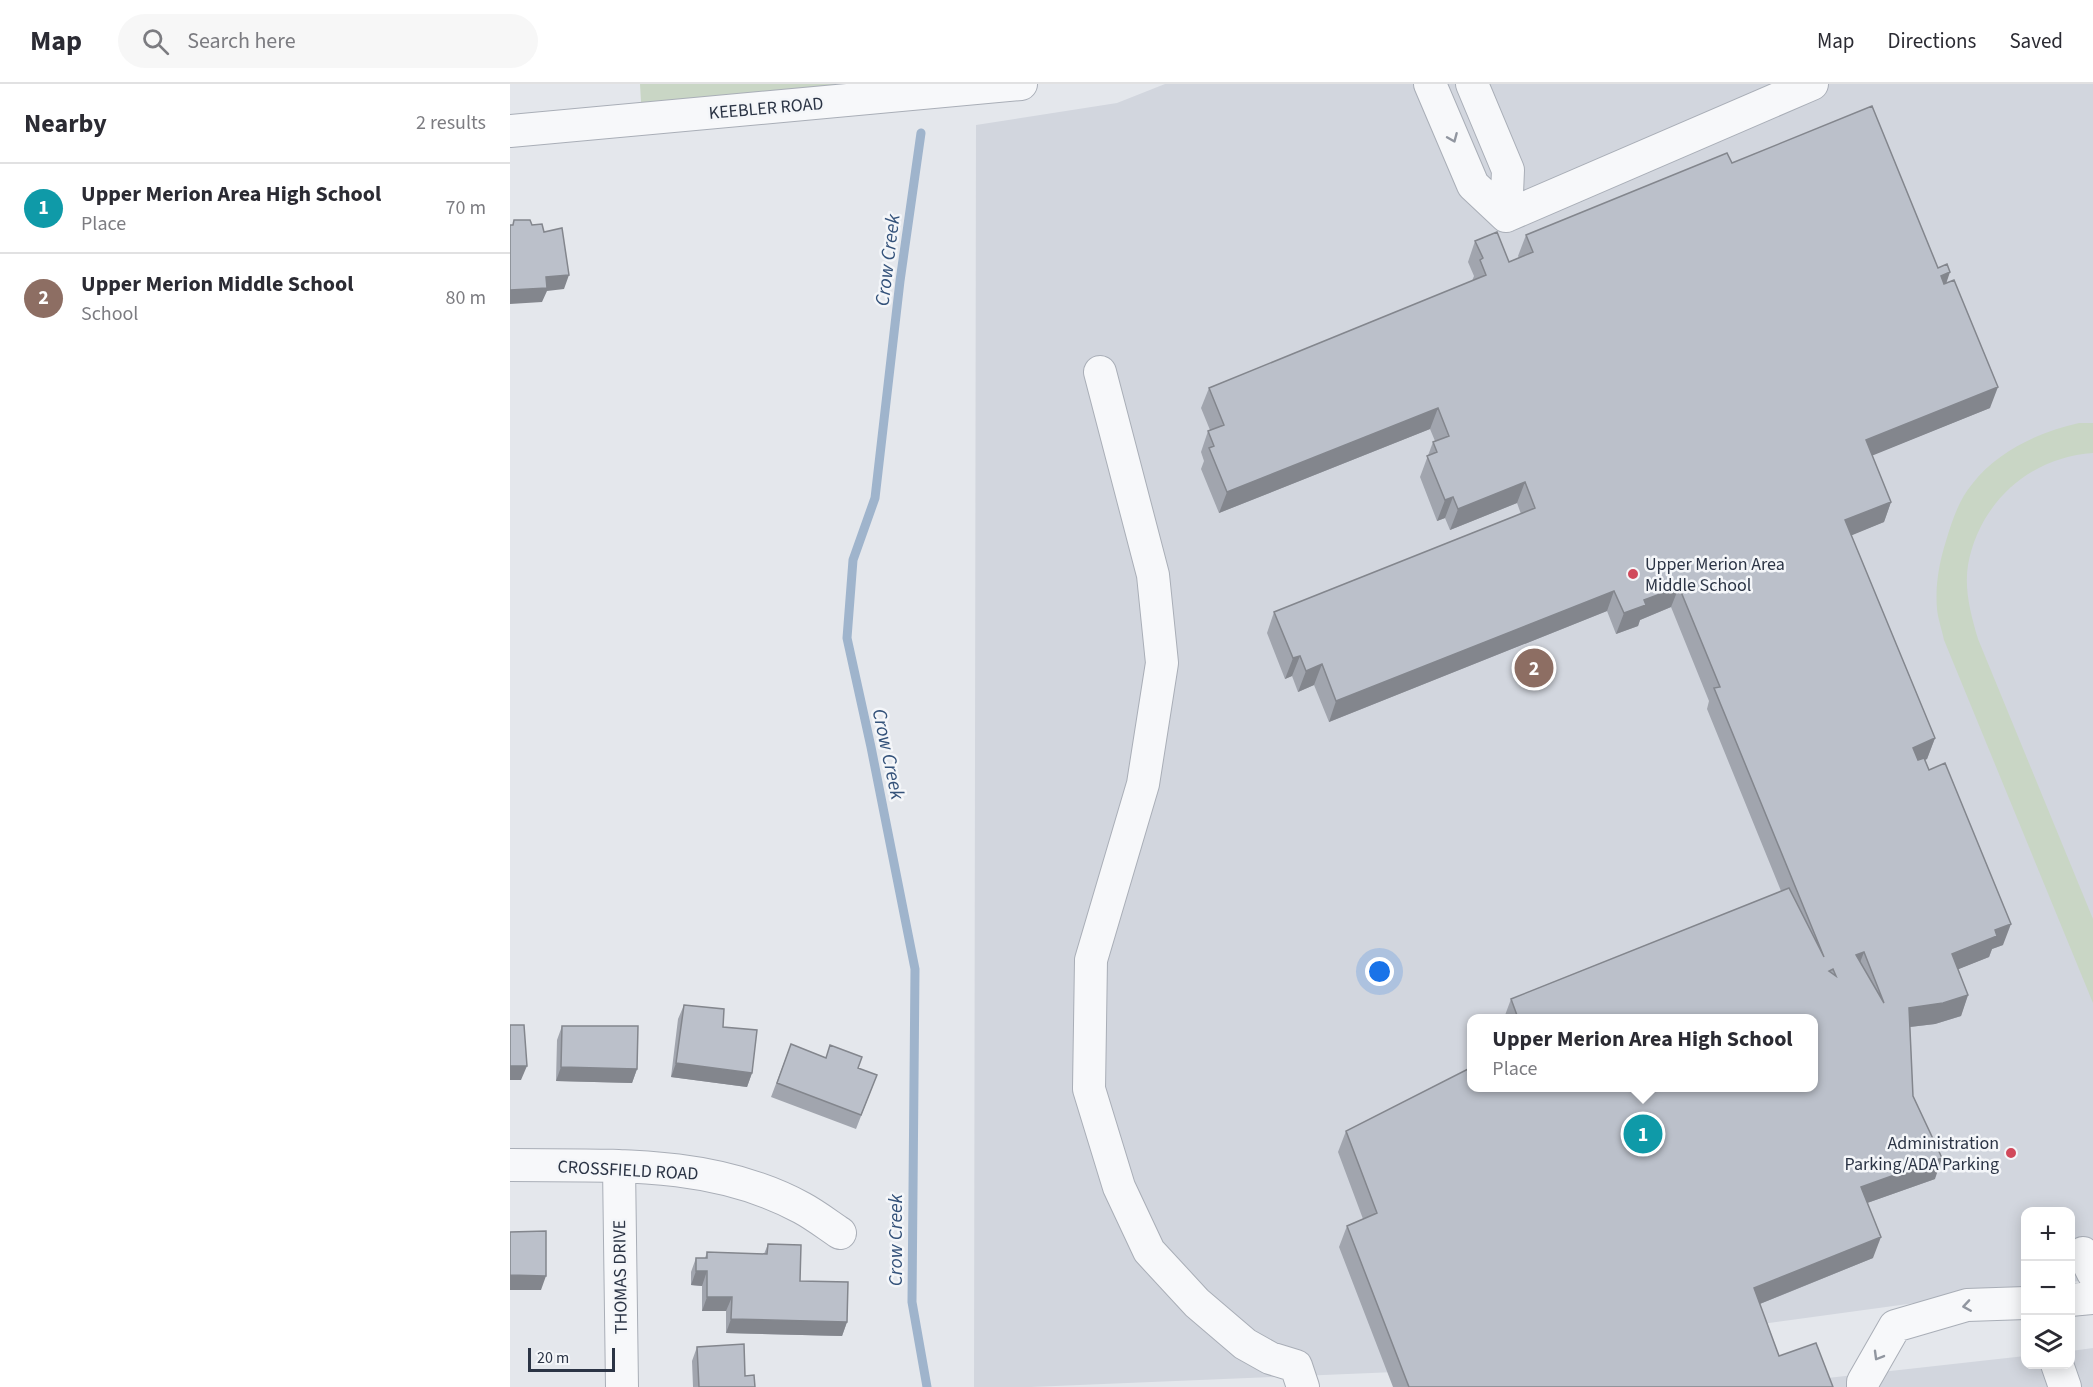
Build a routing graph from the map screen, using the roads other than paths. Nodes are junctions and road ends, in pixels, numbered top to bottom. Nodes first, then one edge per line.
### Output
1 (1021, 84) edge
2 (1430, 84) edge
3 (1472, 84) edge
4 (1812, 84) edge
5 (510, 131) edge
6 (1506, 216) junction
7 (1100, 372) dead end
8 (510, 1165) edge
9 (619, 1166) junction
10 (840, 1233) dead end
11 (2093, 1298) edge
12 (2075, 1300) edge
13 (2021, 1303) edge
14 (2058, 1369) edge
15 (622, 1387) edge
16 (1303, 1387) edge
17 (1863, 1387) edge
18 (2065, 1387) edge

1 - 5 street, KEEBLER ROAD
2 -> 6 street
3 - 6 street
4 - 6 street
7 - 16 street
8 - 9 street, CROSSFIELD ROAD
9 - 10 street, CROSSFIELD ROAD
9 - 15 street, THOMAS DRIVE
11 - 12 street
13 -> 17 street
14 - 18 street

